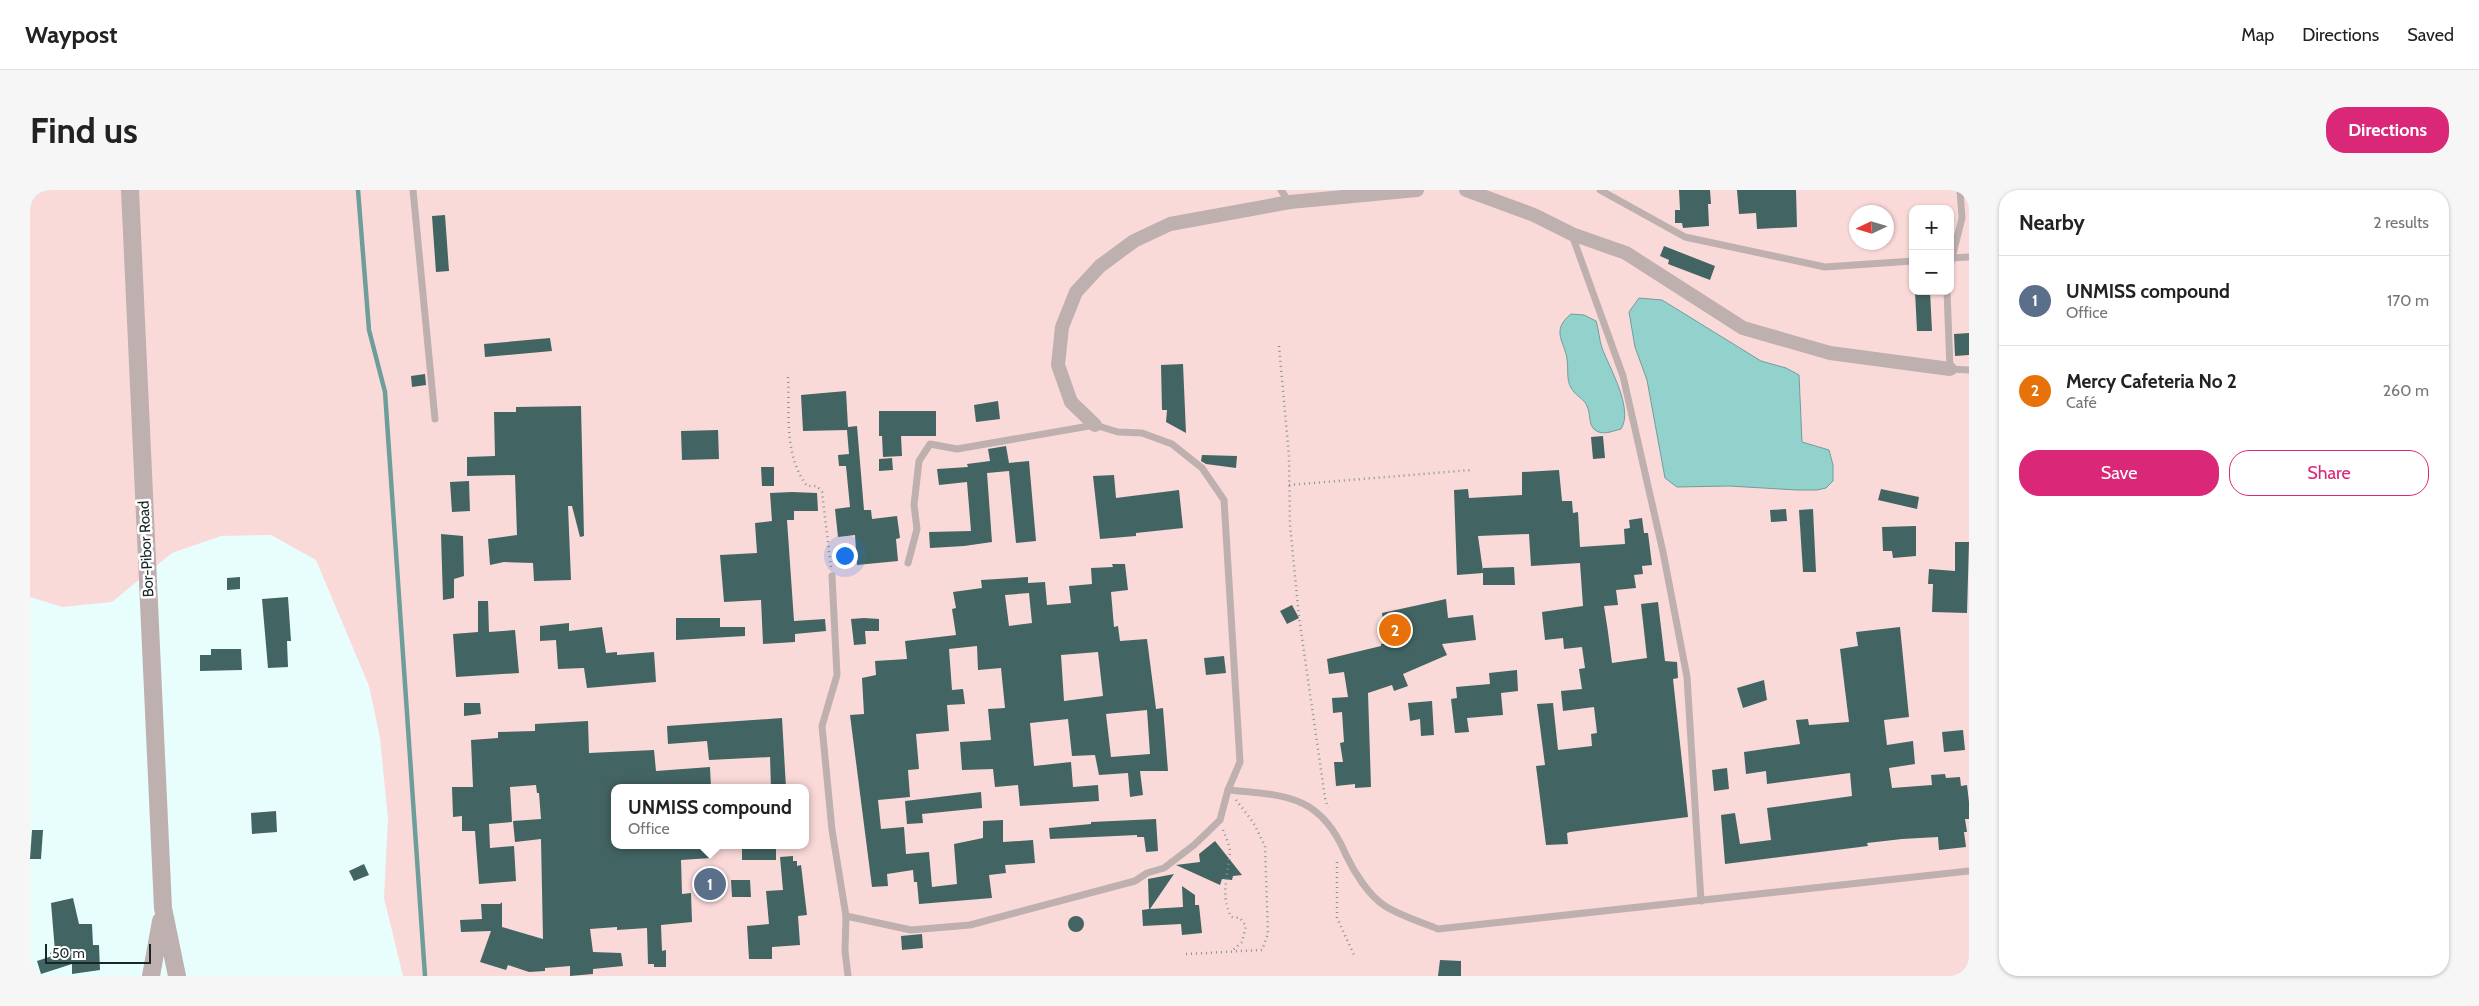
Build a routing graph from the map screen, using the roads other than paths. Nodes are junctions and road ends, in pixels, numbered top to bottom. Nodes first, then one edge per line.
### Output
1 (130, 190) edge
2 (413, 190) edge
3 (1281, 190) edge
4 (1417, 190) edge
5 (1466, 190) edge
6 (1600, 190) edge
7 (1960, 190) edge
8 (1290, 202) junction
9 (1572, 234) junction
10 (1954, 250) edge
11 (1969, 257) edge
12 (1954, 258) edge
13 (1909, 261) edge
14 (1947, 295) edge
15 (1950, 369) junction
16 (1969, 370) edge
17 (435, 419) dead end
18 (1095, 425) junction
19 (908, 563) dead end
20 (832, 576) road end
21 (1228, 790) junction
22 (1969, 871) edge
23 (1701, 901) junction
24 (163, 908) junction
25 (846, 916) junction
26 (151, 976) edge
27 (177, 976) edge
28 (848, 976) edge

1 - 24 street, Bor-Pibor Road
2 - 17 lane
3 - 8 lane
4 - 8 street
5 - 9 street
6 - 13 lane
7 - 10 lane
8 - 18 street
9 - 15 street
9 - 23 lane
11 - 12 lane
14 - 15 lane
15 - 16 lane
18 - 19 lane
18 - 21 lane
20 - 25 lane
21 - 23 lane
21 - 25 lane
22 - 23 lane
24 - 26 street, Bor-Pibor Road
24 - 27 street, Bor-Pibor Road
25 - 28 lane

